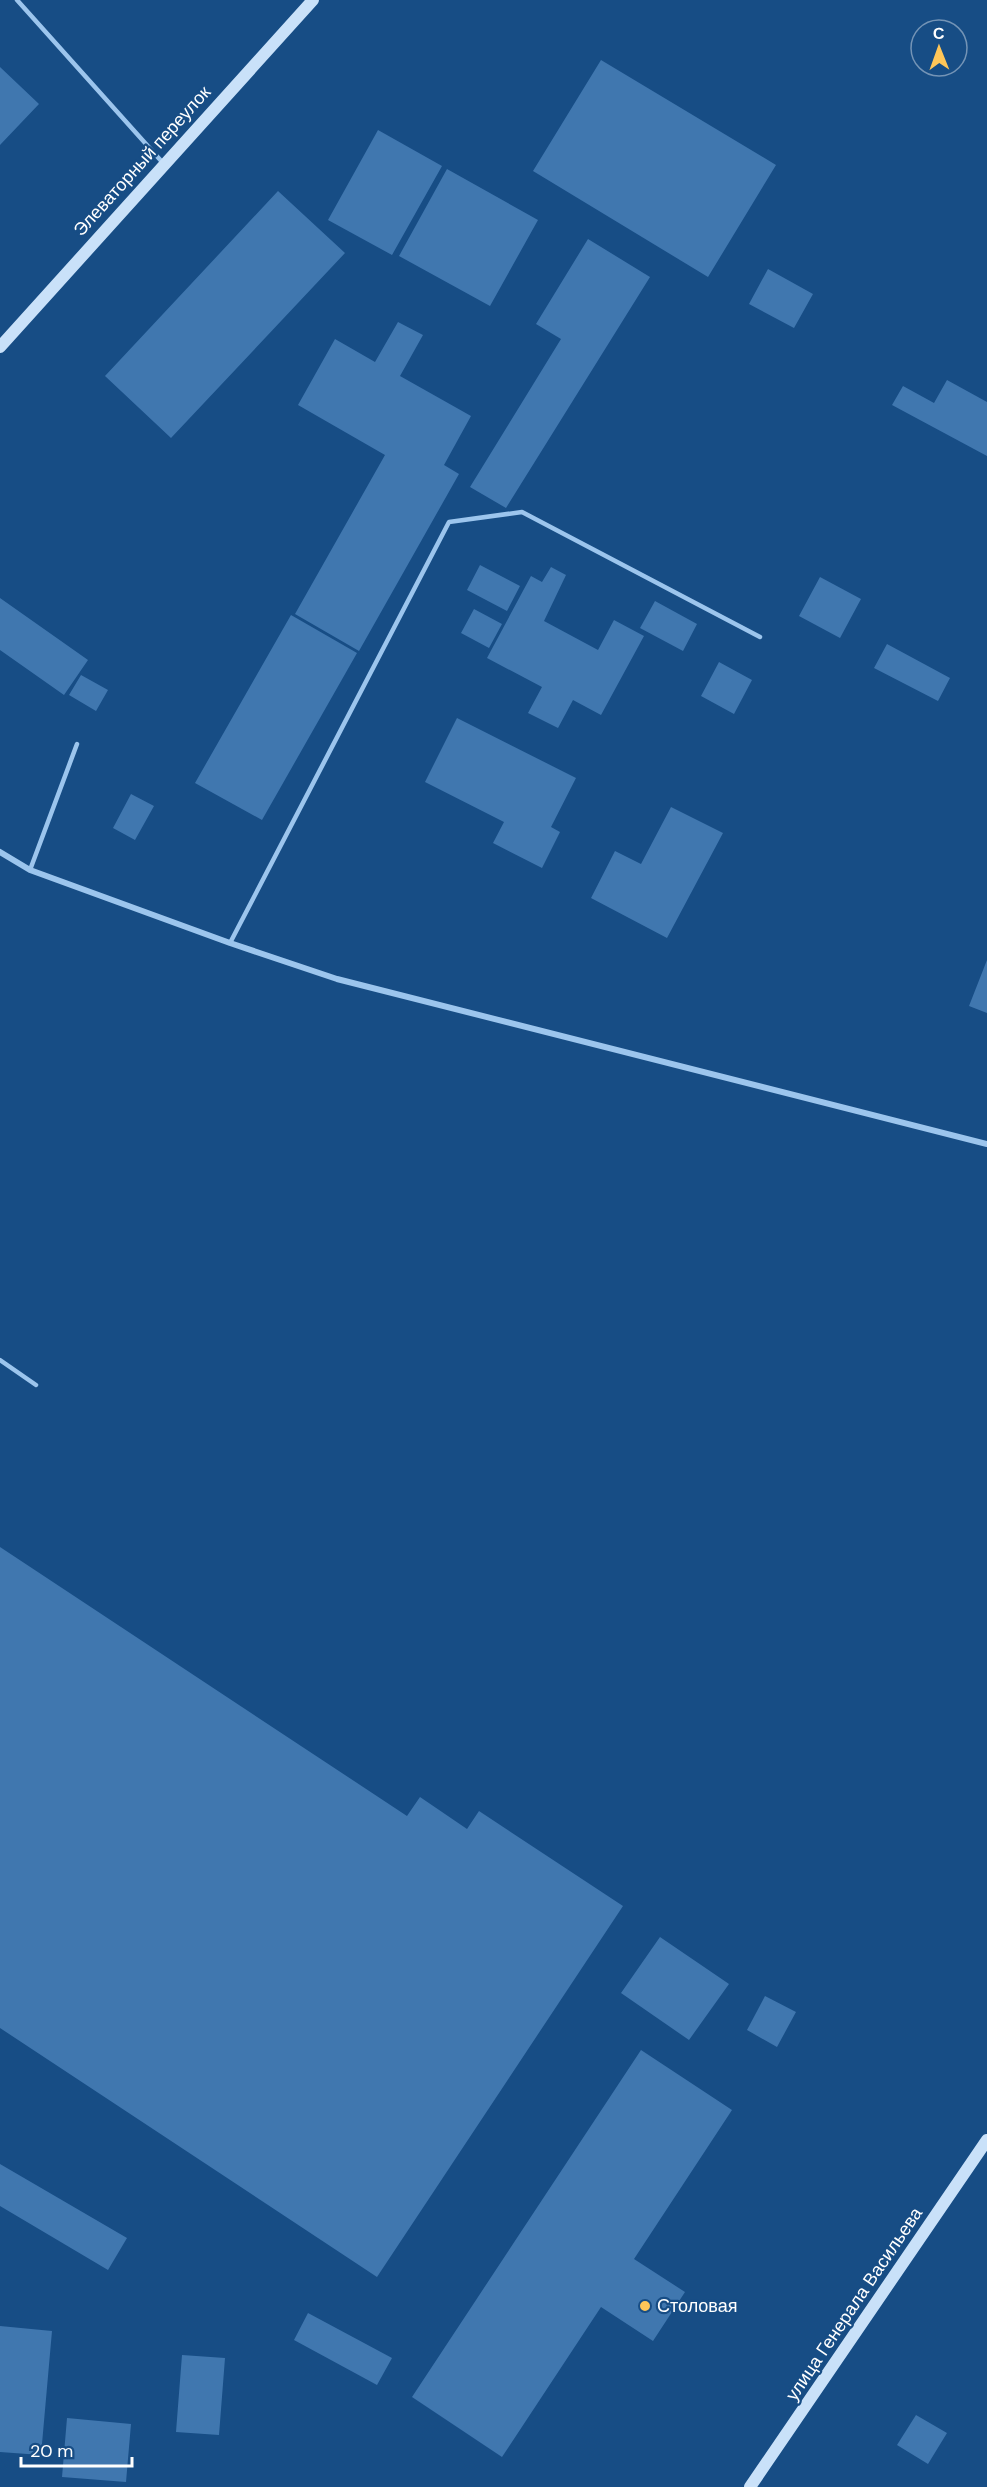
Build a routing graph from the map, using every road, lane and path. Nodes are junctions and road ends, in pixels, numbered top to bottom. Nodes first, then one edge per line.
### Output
1 (17, 0) edge
2 (313, 0) edge
3 (163, 163) junction
4 (0, 347) edge
5 (760, 637) dead end
6 (77, 744) dead end
7 (0, 852) edge
8 (30, 870) junction
9 (230, 943) junction
10 (987, 1144) edge
11 (0, 1360) edge
12 (36, 1385) dead end
13 (987, 2140) edge
14 (750, 2487) edge

1 - 3 lane
2 - 3 main road, Элеваторный переулок
3 - 4 main road, Элеваторный переулок
5 - 9 lane
6 - 8 lane
7 - 8 street
8 - 9 street
9 - 10 street
11 - 12 lane
13 - 14 main road, улица Генерала Васильева

